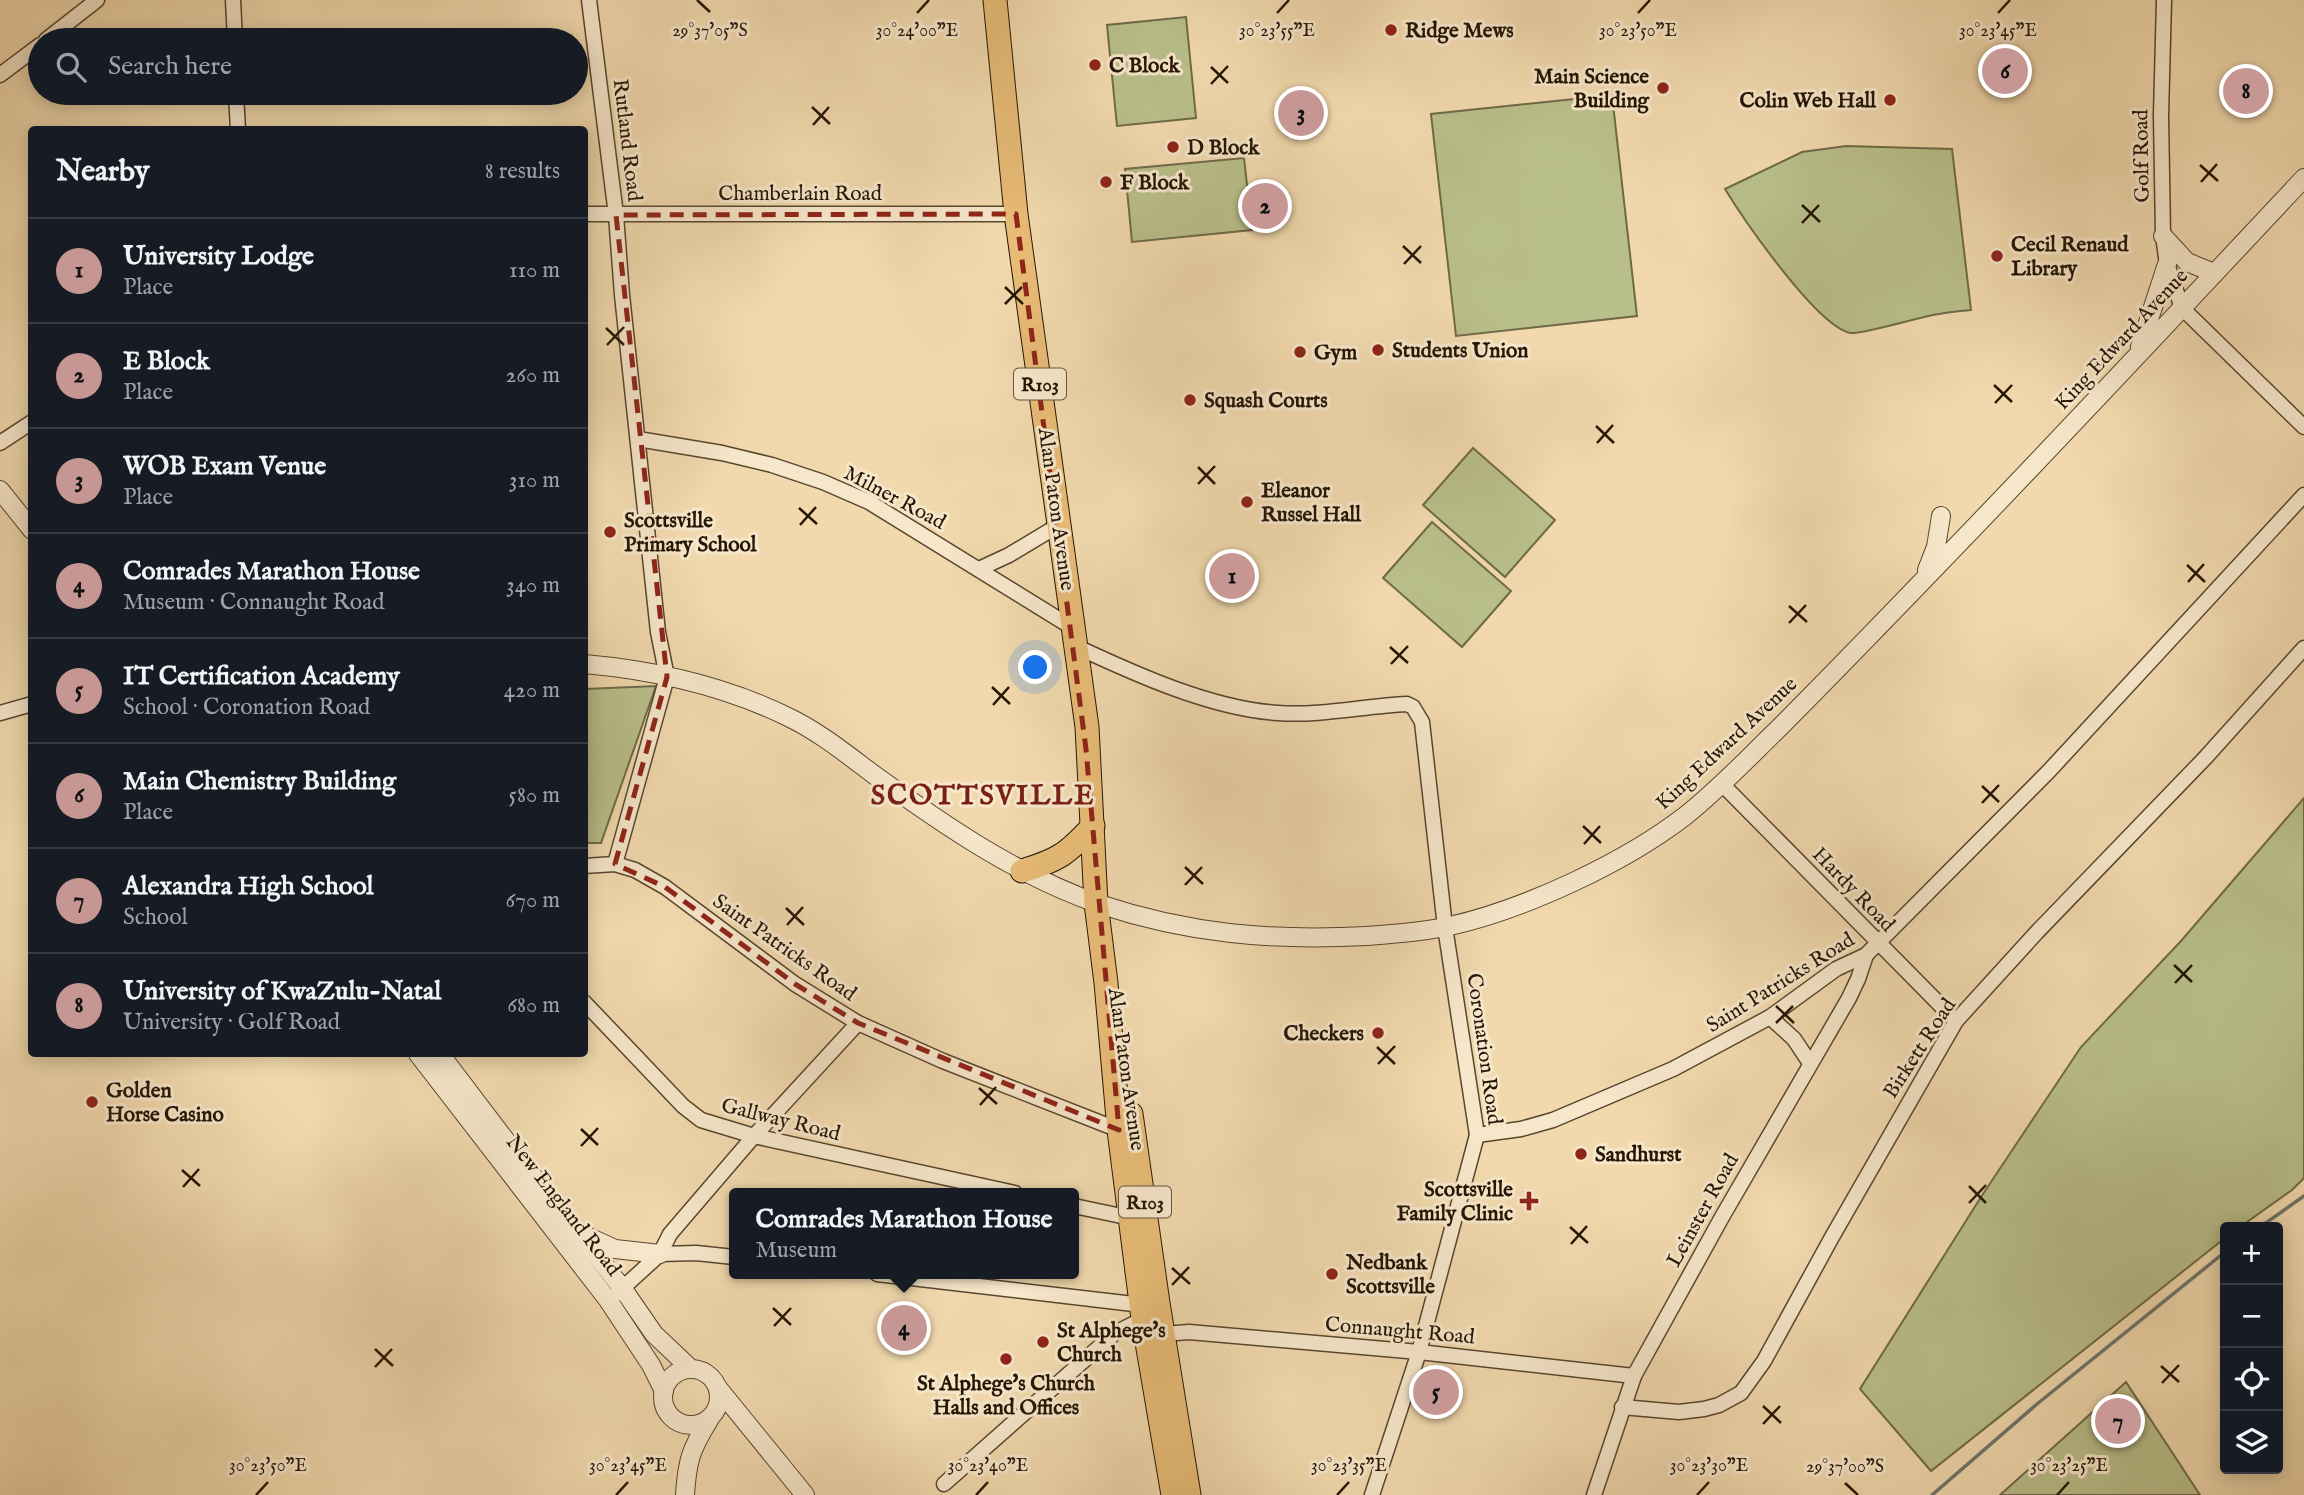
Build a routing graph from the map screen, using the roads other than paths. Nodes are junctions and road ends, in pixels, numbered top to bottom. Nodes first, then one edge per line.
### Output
1 (97, 0) edge
2 (233, 0) edge
3 (589, 0) edge
4 (995, 0) edge
5 (2164, 0) edge
6 (61, 28) edge
7 (234, 28) edge
8 (28, 53) edge
9 (0, 75) edge
10 (237, 105) edge
11 (238, 126) edge
12 (2304, 178) edge
13 (588, 214) edge
14 (1016, 214) junction
15 (616, 215) junction
16 (2163, 236) junction
17 (2167, 264) junction
18 (2214, 273) junction
19 (2182, 308) junction
20 (2136, 357) junction
21 (28, 425) edge
22 (2304, 427) edge
23 (638, 439) junction
24 (0, 443) edge
25 (0, 490) edge
26 (2304, 495) edge
27 (1941, 516) dead end
28 (28, 525) edge
29 (1059, 525) junction
30 (979, 569) junction
31 (1920, 583) junction
32 (1074, 637) junction
33 (2304, 648) edge
34 (588, 664) edge
35 (667, 677) junction
36 (28, 705) edge
37 (0, 713) edge
38 (1422, 722) joint
39 (1087, 727) junction
40 (1722, 784) junction
41 (1093, 826) junction
42 (615, 864) junction
43 (588, 866) edge
44 (1022, 871) junction
45 (1103, 905) junction
46 (1445, 927) junction
47 (1877, 942) junction
48 (1866, 955) junction
49 (588, 1006) edge
50 (1769, 1017) junction
51 (1956, 1021) junction
52 (858, 1023) junction
53 (420, 1057) edge
54 (442, 1057) edge
55 (1810, 1063) junction
56 (1119, 1130) junction
57 (1477, 1135) junction
58 (754, 1136) junction
59 (992, 1188) edge
60 (1079, 1207) edge
61 (1130, 1218) junction
62 (577, 1232) junction
63 (660, 1254) junction
64 (729, 1256) edge
65 (912, 1279) edge
66 (623, 1289) junction
67 (608, 1300) junction
68 (1142, 1312) junction
69 (1163, 1334) junction
70 (1419, 1352) junction
71 (691, 1369) junction
72 (1633, 1376) junction
73 (718, 1388) junction
74 (664, 1391) junction
75 (1622, 1407) junction
76 (711, 1418) junction
77 (678, 1422) junction
78 (769, 1451) junction
79 (687, 1466) junction
80 (944, 1484) dead end
81 (685, 1495) edge
82 (805, 1495) edge
83 (1172, 1495) edge
84 (1189, 1495) edge
85 (1372, 1495) edge
86 (1594, 1495) edge

1 - 6 street
2 - 7 street
3 - 15 street, Rutland Road
4 - 14 main road, Alan Paton Avenue / R103
5 - 16 street, Golf Road
8 - 9 street
10 - 11 street
12 - 18 street, King Edward Avenue
13 - 15 street, Chamberlain Road
14 - 15 street, Chamberlain Road
14 - 29 main road, Alan Paton Avenue / R103
15 - 23 street, Rutland Road
16 - 17 street, Golf Road
16 - 18 street
17 - 19 street, Golf Road
17 - 20 street
18 - 19 street, King Edward Avenue
19 - 20 street, King Edward Avenue
19 - 22 street
20 - 31 street, King Edward Avenue
21 - 24 street
23 - 30 street, Milner Road
23 - 35 street, Rutland Road
25 - 28 street
26 - 47 street, Saint Patricks Road
27 - 31 street
29 - 30 street
29 - 32 main road, Alan Paton Avenue / R103
30 - 32 street, Milner Road
31 - 40 street, King Edward Avenue
32 - 38 street, Milner Road
32 - 39 main road, Alan Paton Avenue / R103
33 - 51 street, Birkett Road
34 - 35 street, King Edward Avenue
35 - 42 street, Rutland Road
35 - 44 street, King Edward Avenue
36 - 37 street
38 - 46 street, Coronation Road
39 - 41 main road, Alan Paton Avenue / R103
39 - 45 main road, Alan Paton Avenue / R103
40 - 46 street, King Edward Avenue
40 - 47 street, Hardy Road
41 - 44 main road
41 - 45 main road, Alan Paton Avenue / R103
42 - 43 street, Saint Patricks Road
42 - 52 street, Saint Patricks Road
44 - 45 street, King Edward Avenue
45 - 46 street, King Edward Avenue
45 - 56 main road, Alan Paton Avenue / R103
45 - 69 main road, Alan Paton Avenue / R103
46 - 57 street, Coronation Road
47 - 48 street, Saint Patricks Road
47 - 51 street, Hardy Road
48 - 50 street, Saint Patricks Road
48 - 55 street, Leinster Road
49 - 58 street, Gallway Road
50 - 55 street
50 - 57 street, Saint Patricks Road
51 - 75 street, Birkett Road
52 - 56 street, Saint Patricks Road
52 - 58 street
53 - 67 street, New England Road
54 - 62 street, New England Road
55 - 72 street, Leinster Road
56 - 61 main road, Alan Paton Avenue / R103
57 - 70 street, Coronation Road
58 - 59 street, Gallway Road
58 - 63 street
60 - 61 street
61 - 68 main road, Alan Paton Avenue / R103
62 - 63 street
62 - 66 street, New England Road
63 - 64 street
63 - 66 street
65 - 68 street
66 - 67 street
66 - 71 street, New England Road
67 - 74 street, New England Road
68 - 80 street
68 - 83 main road, Alan Paton Avenue / R103
69 - 70 street, Connaught Road
69 - 84 main road, Alan Paton Avenue / R103
70 - 72 street, Connaught Road
70 - 85 street, Coronation Road
71 - 73 street
71 - 74 street
72 - 75 street, Leinster Road
73 - 76 street
73 - 78 street
74 - 77 street
75 - 86 street, Leinster Road
76 - 77 street
76 - 78 street
76 - 79 street
77 - 79 street
78 - 82 street
79 - 81 street

